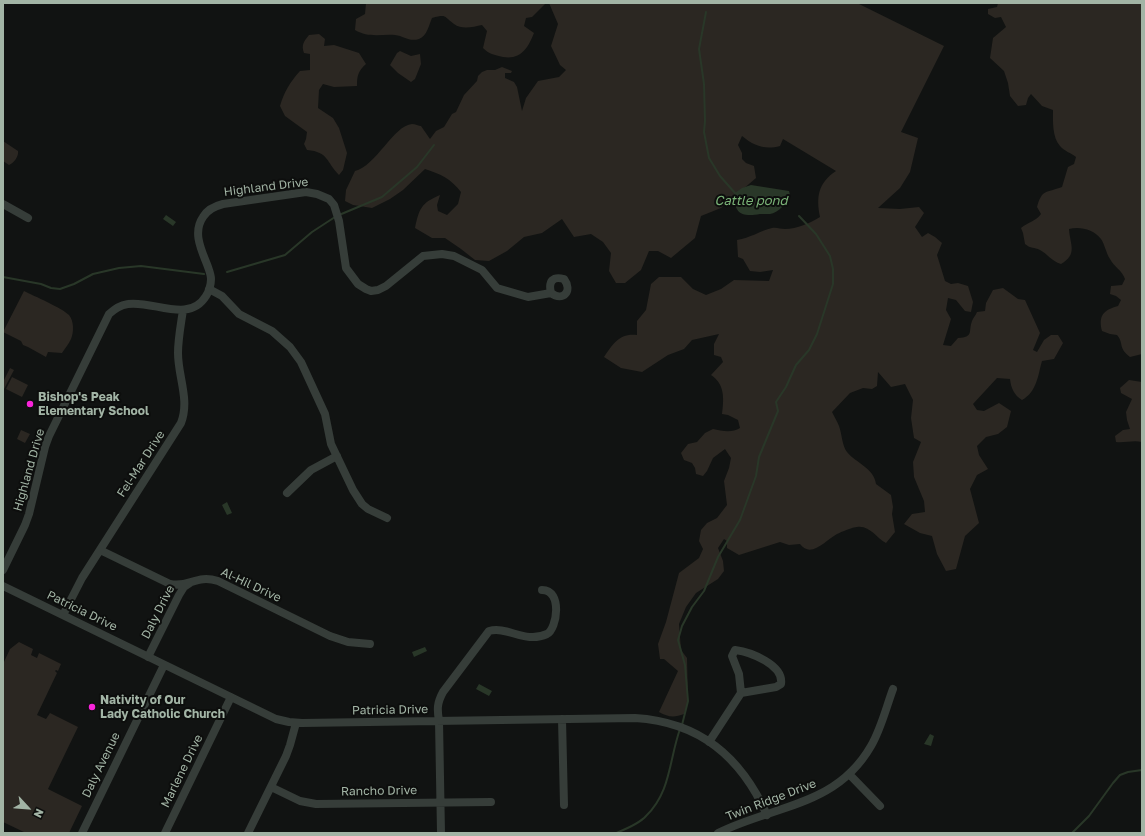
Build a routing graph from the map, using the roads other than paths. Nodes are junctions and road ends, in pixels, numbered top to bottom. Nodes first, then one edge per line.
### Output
1 (3, 204) edge
2 (28, 218) dead end
3 (209, 289) junction
4 (551, 292) dead end
5 (183, 310) junction
6 (337, 456) junction
7 (287, 493) dead end
8 (387, 518) dead end
9 (100, 550) junction
10 (3, 570) edge
11 (191, 582) junction
12 (3, 586) edge
13 (542, 590) dead end
14 (63, 615) junction
15 (370, 644) dead end
16 (148, 657) junction
17 (164, 665) junction
18 (893, 689) dead end
19 (741, 693) junction
20 (231, 697) junction
21 (562, 719) junction
22 (439, 721) junction
23 (296, 723) junction
24 (710, 742) junction
25 (850, 774) junction
26 (271, 787) junction
27 (440, 802) junction
28 (491, 802) dead end
29 (564, 805) dead end
30 (880, 806) dead end
31 (767, 815) junction
32 (82, 833) edge
33 (164, 833) edge
34 (248, 833) edge
35 (441, 833) edge
36 (718, 833) edge

1 - 2 street
3 - 4 street, Highland Drive
3 - 5 street, Highland Drive
3 - 6 street
5 - 9 street, Fel-Mar Drive
5 - 10 street, Highland Drive
6 - 7 street
6 - 8 street
9 - 11 street, Al-Hil Drive
9 - 14 street, Fel-Mar Drive
11 - 15 street, Al-Hil Drive
11 - 16 street, Daly Drive
12 - 14 street, Patricia Drive
13 - 22 street
14 - 16 street, Patricia Drive
16 - 17 street, Patricia Drive
17 - 20 street, Patricia Drive
17 - 32 street, Daly Avenue
18 - 25 street, Twin Ridge Drive
19 - 19 street
19 - 24 street
20 - 23 street, Patricia Drive
20 - 33 street, Marlene Drive
21 - 22 street, Patricia Drive
21 - 24 street, Patricia Drive
21 - 29 street
22 - 23 street, Patricia Drive
22 - 27 street
23 - 26 street
24 - 31 street, Patricia Drive
25 - 30 street
25 - 31 street, Twin Ridge Drive
26 - 27 street, Rancho Drive
26 - 34 street
27 - 28 street, Rancho Drive
27 - 35 street
31 - 36 street, Twin Ridge Drive

